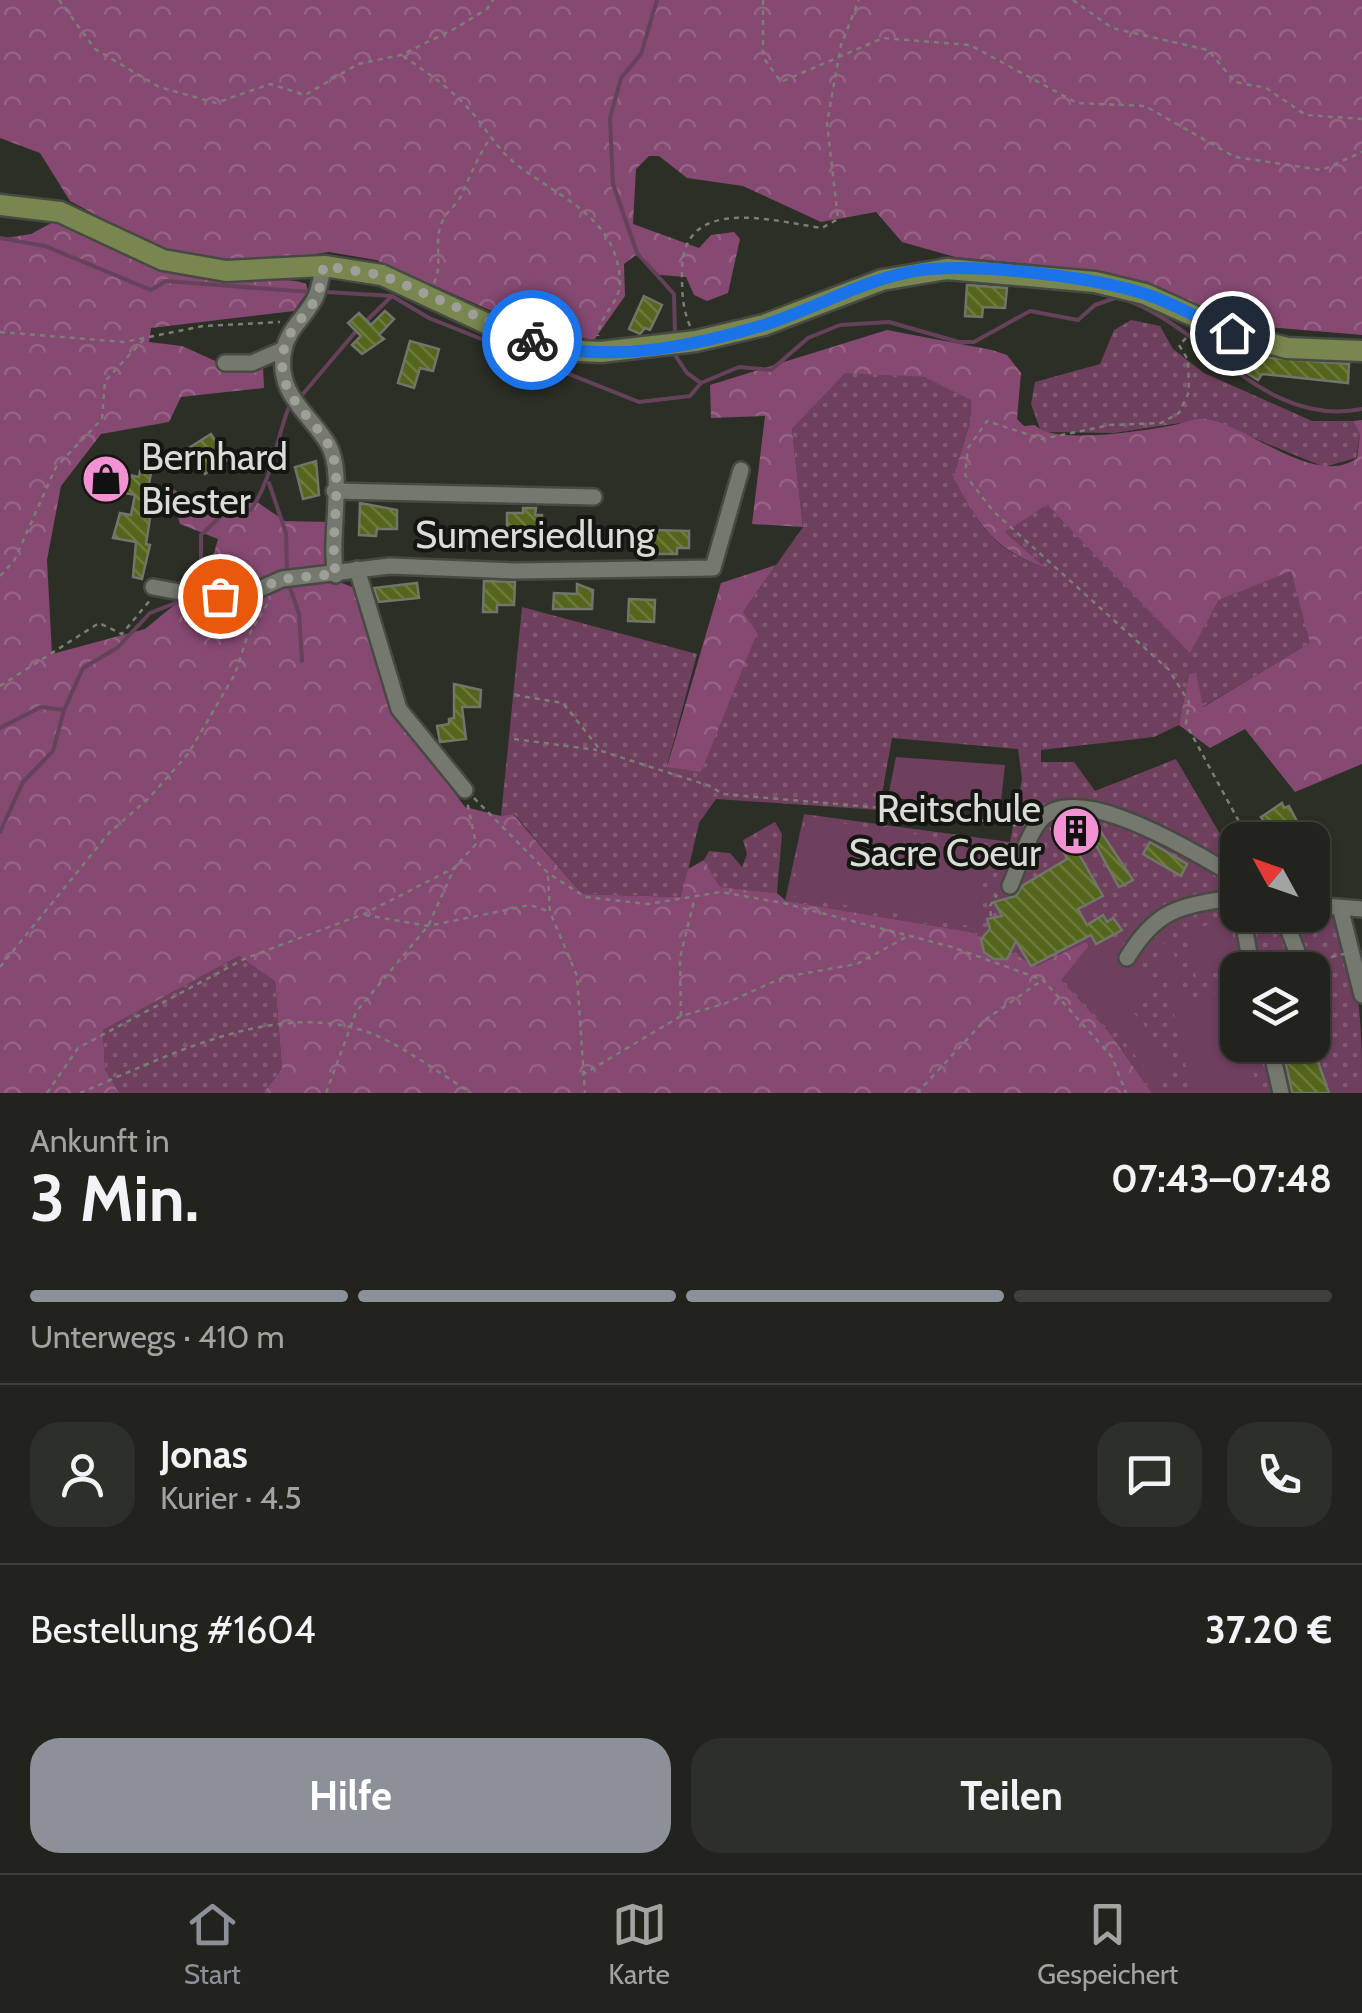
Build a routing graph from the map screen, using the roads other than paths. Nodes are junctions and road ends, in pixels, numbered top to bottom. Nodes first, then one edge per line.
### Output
1 (0, 205) edge
2 (324, 266) junction
3 (284, 350) junction
4 (1362, 351) edge
5 (225, 363) dead end
6 (741, 470) dead end
7 (334, 491) junction
8 (594, 497) dead end
9 (357, 569) junction
10 (336, 574) junction
11 (153, 588) road end
12 (465, 790) road end
13 (1220, 868) edge
14 (1010, 886) road end
15 (1220, 901) edge
16 (1330, 908) edge
17 (1362, 909) edge
18 (1341, 910) junction
19 (1127, 958) dead end
20 (1362, 995) edge
21 (1274, 1062) edge
22 (1281, 1093) edge

1 - 2 main road
2 - 3 street
2 - 4 main road
3 - 5 street
3 - 7 street
6 - 9 street, Sumersiedlung
7 - 8 street
7 - 10 street
9 - 10 street, Sumersiedlung
9 - 12 street
10 - 11 street, Sumersiedlung
13 - 14 street
15 - 19 street
16 - 18 street
17 - 18 street
18 - 20 street
21 - 22 street

